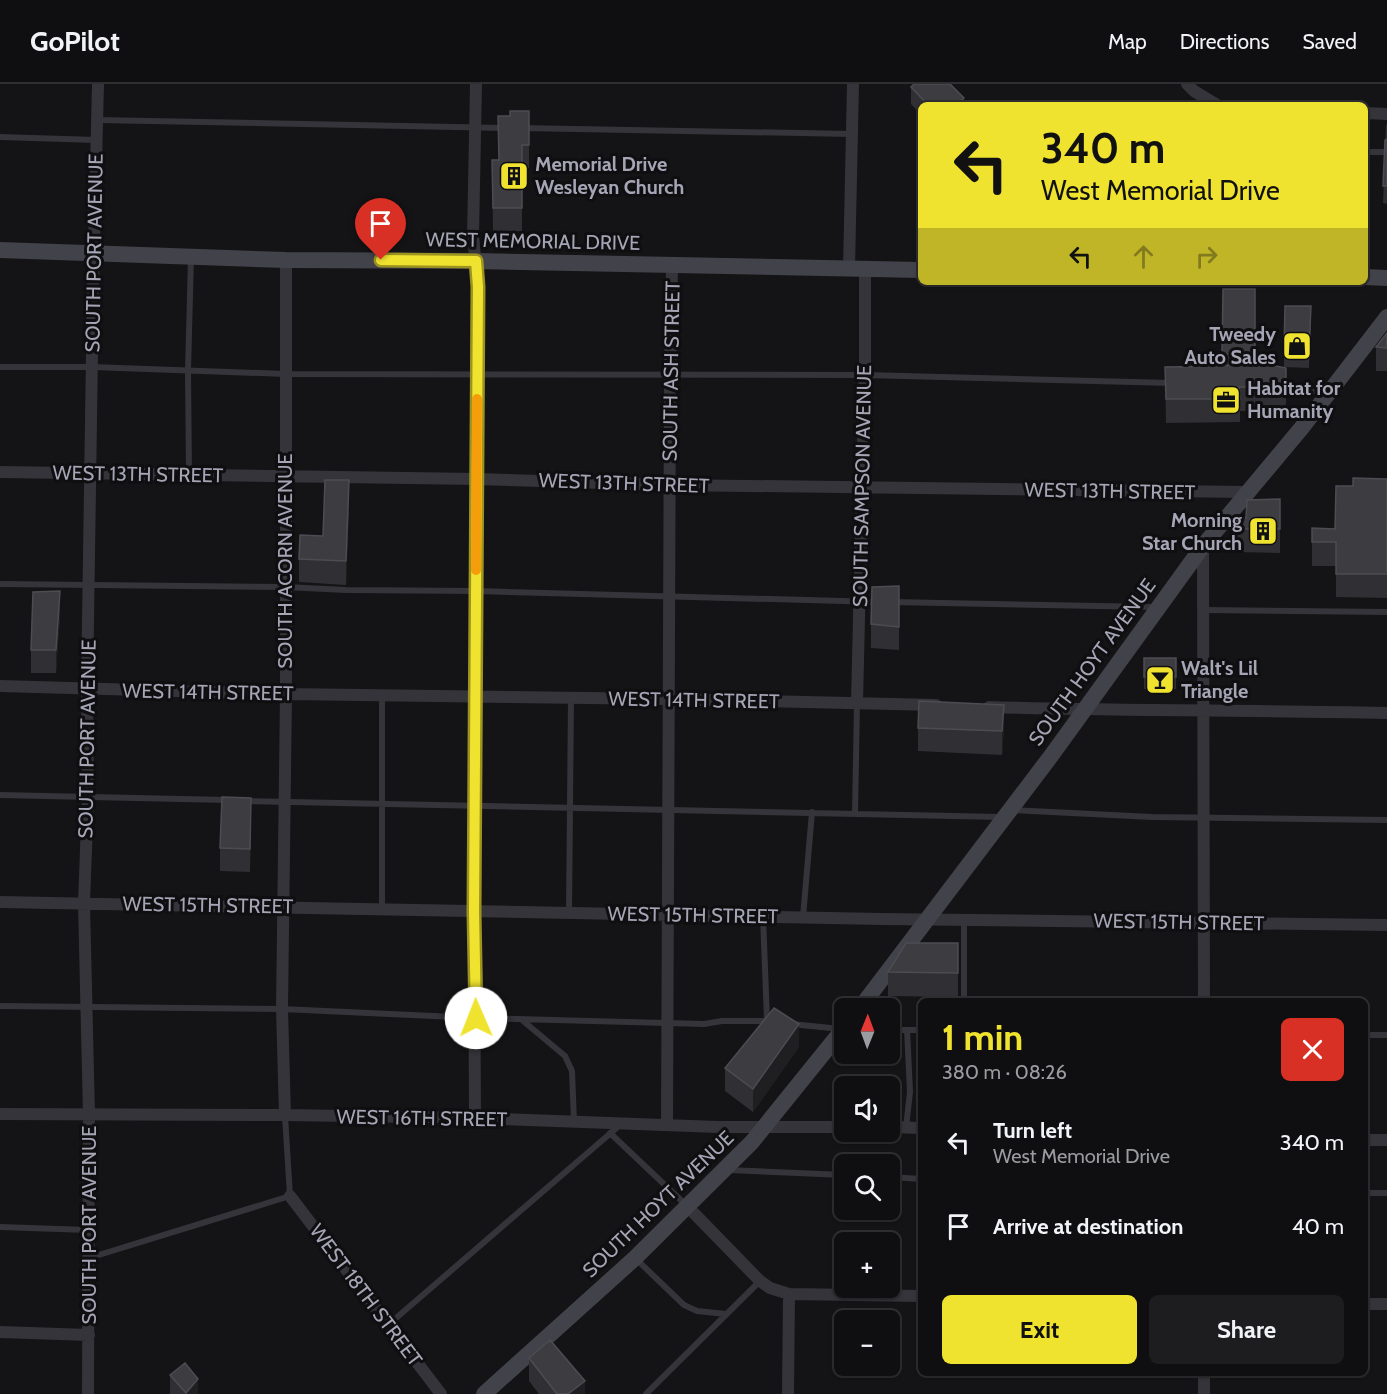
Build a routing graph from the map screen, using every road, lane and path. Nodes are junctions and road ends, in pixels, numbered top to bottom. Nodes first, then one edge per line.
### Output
1 (98, 84) edge
2 (476, 84) edge
3 (853, 84) edge
4 (1187, 84) edge
5 (1212, 102) edge
6 (1368, 113) edge
7 (1387, 114) edge
8 (97, 120) junction
9 (475, 127) junction
10 (852, 134) junction
11 (0, 137) edge
12 (97, 140) junction
13 (1369, 152) dead end
14 (1387, 152) edge
15 (0, 250) edge
16 (95, 253) junction
17 (191, 256) junction
18 (286, 260) junction
19 (476, 261) junction
20 (672, 265) junction
21 (857, 269) junction
22 (918, 270) edge
23 (1368, 277) edge
24 (1387, 278) edge
25 (1387, 317) edge
26 (0, 367) edge
27 (92, 367) junction
28 (188, 370) junction
29 (286, 374) junction
30 (670, 375) junction
31 (864, 375) junction
32 (477, 376) junction
33 (1183, 383) edge
34 (1275, 384) edge
35 (1330, 392) junction
36 (0, 472) edge
37 (91, 472) junction
38 (189, 475) junction
39 (285, 476) junction
40 (476, 479) junction
41 (670, 485) junction
42 (862, 488) junction
43 (1248, 492) junction
44 (1203, 546) junction
45 (0, 584) edge
46 (90, 585) junction
47 (285, 587) junction
48 (476, 591) junction
49 (669, 596) junction
50 (860, 602) junction
51 (1157, 607) junction
52 (1204, 610) junction
53 (1387, 612) edge
54 (0, 686) edge
55 (87, 689) junction
56 (286, 694) junction
57 (382, 696) junction
58 (476, 698) junction
59 (571, 698) junction
60 (668, 699) junction
61 (857, 703) junction
62 (949, 706) edge
63 (972, 706) edge
64 (1203, 709) junction
65 (1083, 710) junction
66 (1387, 713) edge
67 (0, 795) edge
68 (88, 796) junction
69 (284, 802) junction
70 (382, 803) junction
71 (476, 804) junction
72 (569, 806) junction
73 (668, 808) junction
74 (812, 812) junction
75 (855, 814) junction
76 (1007, 814) junction
77 (1205, 817) junction
78 (1387, 820) edge
79 (0, 902) edge
80 (84, 903) junction
81 (283, 906) junction
82 (382, 908) junction
83 (474, 912) junction
84 (569, 913) junction
85 (668, 913) junction
86 (763, 916) junction
87 (803, 917) junction
88 (927, 918) junction
89 (964, 919) junction
90 (1204, 922) junction
91 (1387, 925) edge
92 (867, 998) edge
93 (964, 998) edge
94 (1204, 998) edge
95 (0, 1006) edge
96 (85, 1006) junction
97 (282, 1009) junction
98 (476, 1018) junction
99 (522, 1019) junction
100 (767, 1020) junction
101 (668, 1023) junction
102 (834, 1028) edge
103 (900, 1030) edge
104 (907, 1030) junction
105 (918, 1030) edge
106 (1368, 1035) edge
107 (1387, 1035) edge
108 (834, 1041) edge
109 (0, 1114) edge
110 (89, 1115) junction
111 (285, 1115) junction
112 (475, 1118) junction
113 (574, 1122) junction
114 (621, 1124) junction
115 (667, 1125) junction
116 (765, 1126) junction
117 (834, 1127) edge
118 (900, 1127) edge
119 (906, 1127) junction
120 (918, 1128) edge
121 (610, 1133) junction
122 (1368, 1140) edge
123 (1387, 1140) edge
124 (724, 1170) junction
125 (834, 1175) edge
126 (900, 1178) edge
127 (918, 1179) edge
128 (1368, 1193) edge
129 (1387, 1193) edge
130 (290, 1196) junction
131 (687, 1206) junction
132 (0, 1227) edge
133 (89, 1230) junction
134 (89, 1258) junction
135 (635, 1258) junction
136 (760, 1281) junction
137 (789, 1293) junction
138 (918, 1296) edge
139 (1368, 1304) edge
140 (1387, 1304) edge
141 (726, 1314) junction
142 (388, 1325) junction
143 (0, 1332) edge
144 (89, 1335) junction
145 (1204, 1376) edge
146 (88, 1394) edge
147 (441, 1394) edge
148 (484, 1394) edge
149 (646, 1394) edge
150 (788, 1394) edge
151 (1204, 1394) edge

1 - 8 street, SOUTH PORT AVENUE
2 - 9 street
3 - 10 street, SOUTH SAMPSON AVENUE
4 - 5 street
6 - 7 street
8 - 9 lane
8 - 12 street, SOUTH PORT AVENUE
9 - 10 lane
9 - 19 street
10 - 21 street, SOUTH SAMPSON AVENUE
11 - 12 lane
12 - 16 street, SOUTH PORT AVENUE
13 - 14 lane
15 - 16 main road, WEST MEMORIAL DRIVE
16 - 17 main road, WEST MEMORIAL DRIVE
16 - 27 street, SOUTH PORT AVENUE
17 - 18 main road, WEST MEMORIAL DRIVE
17 - 28 lane
18 - 19 main road, WEST MEMORIAL DRIVE
18 - 29 street, SOUTH ACORN AVENUE
19 - 20 main road, WEST MEMORIAL DRIVE
19 - 32 street
20 - 21 main road, WEST MEMORIAL DRIVE
20 - 30 street, SOUTH ASH STREET
21 - 22 main road, WEST MEMORIAL DRIVE
21 - 31 street, SOUTH SAMPSON AVENUE
23 - 24 main road
25 - 35 main road, SOUTH HOYT AVENUE
26 - 27 lane
27 - 28 lane
27 - 37 street, SOUTH PORT AVENUE
28 - 29 lane
28 - 38 lane
29 - 32 lane
29 - 39 street, SOUTH ACORN AVENUE
30 - 31 lane
30 - 32 lane
30 - 41 street, SOUTH ASH STREET
31 - 33 lane
31 - 42 street, SOUTH SAMPSON AVENUE
32 - 40 street
34 - 35 lane
35 - 43 main road, SOUTH HOYT AVENUE
36 - 37 street, WEST 13TH STREET
37 - 38 street, WEST 13TH STREET
37 - 46 street, SOUTH PORT AVENUE
38 - 39 street, WEST 13TH STREET
39 - 40 street, WEST 13TH STREET
39 - 47 street, SOUTH ACORN AVENUE
40 - 41 street, WEST 13TH STREET
40 - 48 street
41 - 42 street, WEST 13TH STREET
41 - 49 street, SOUTH ASH STREET
42 - 43 street, WEST 13TH STREET
42 - 50 street, SOUTH SAMPSON AVENUE
43 - 44 main road, SOUTH HOYT AVENUE
44 - 51 main road, SOUTH HOYT AVENUE
44 - 52 street
45 - 46 lane
46 - 47 lane
46 - 55 street, SOUTH PORT AVENUE
47 - 48 lane
47 - 56 street, SOUTH ACORN AVENUE
48 - 49 lane
48 - 58 street
49 - 50 lane
49 - 60 street, SOUTH ASH STREET
50 - 51 lane
50 - 61 street, SOUTH SAMPSON AVENUE
51 - 65 main road, SOUTH HOYT AVENUE
52 - 53 lane
52 - 64 street
54 - 55 street, WEST 14TH STREET
55 - 56 street, WEST 14TH STREET
55 - 68 street, SOUTH PORT AVENUE
56 - 57 street, WEST 14TH STREET
56 - 69 street, SOUTH ACORN AVENUE
57 - 58 street, WEST 14TH STREET
57 - 70 lane
58 - 59 street, WEST 14TH STREET
58 - 71 street
59 - 60 street, WEST 14TH STREET
59 - 72 lane
60 - 61 street, WEST 14TH STREET
60 - 73 street, SOUTH ASH STREET
61 - 62 street, WEST 14TH STREET
61 - 75 lane
63 - 65 street
64 - 65 street
64 - 66 street
64 - 77 street
65 - 76 main road, SOUTH HOYT AVENUE
67 - 68 lane
68 - 69 lane
68 - 80 street, SOUTH PORT AVENUE
69 - 70 lane
69 - 81 street, SOUTH ACORN AVENUE
70 - 71 lane
70 - 82 lane
71 - 72 lane
71 - 83 street
72 - 73 lane
72 - 84 lane
73 - 74 lane
73 - 85 street, SOUTH ASH STREET
74 - 75 lane
74 - 87 lane
75 - 76 lane
76 - 77 lane
76 - 88 main road, SOUTH HOYT AVENUE
77 - 78 lane
77 - 90 street
79 - 80 street, WEST 15TH STREET
80 - 81 street, WEST 15TH STREET
80 - 96 street, SOUTH PORT AVENUE
81 - 82 street, WEST 15TH STREET
81 - 97 street, SOUTH ACORN AVENUE
82 - 83 street, WEST 15TH STREET
83 - 84 street, WEST 15TH STREET
83 - 98 street
84 - 85 street, WEST 15TH STREET
85 - 86 street, WEST 15TH STREET
85 - 101 street, SOUTH ASH STREET
86 - 87 street, WEST 15TH STREET
86 - 100 lane
87 - 88 street, WEST 15TH STREET
88 - 89 street, WEST 15TH STREET
88 - 92 main road, SOUTH HOYT AVENUE
89 - 90 street, WEST 15TH STREET
89 - 93 lane
90 - 91 street, WEST 15TH STREET
90 - 94 street
95 - 96 lane
96 - 97 lane
96 - 110 street, SOUTH PORT AVENUE
97 - 98 lane
97 - 111 street, SOUTH ACORN AVENUE
98 - 99 lane
98 - 112 street
99 - 101 lane
99 - 113 lane
100 - 101 lane
100 - 102 lane
101 - 115 street, SOUTH ASH STREET
103 - 104 lane
104 - 105 lane
104 - 119 lane
106 - 107 lane
108 - 116 main road, SOUTH HOYT AVENUE
109 - 110 street, WEST 16TH STREET
110 - 111 street, WEST 16TH STREET
110 - 133 street, SOUTH PORT AVENUE
111 - 112 street, WEST 16TH STREET
111 - 130 lane
112 - 113 street, WEST 16TH STREET
113 - 114 street, WEST 16TH STREET
114 - 115 street, WEST 16TH STREET
114 - 121 lane
115 - 116 street, WEST 16TH STREET
116 - 117 street, WEST 16TH STREET
116 - 124 main road, SOUTH HOYT AVENUE
118 - 119 street
119 - 120 street
121 - 131 lane
121 - 142 lane
122 - 123 street
124 - 125 lane
124 - 131 main road, SOUTH HOYT AVENUE
126 - 127 lane
128 - 129 lane
130 - 134 lane
130 - 142 street, WEST 18TH STREET
131 - 135 main road, SOUTH HOYT AVENUE
131 - 136 street
132 - 133 lane
133 - 134 street, SOUTH PORT AVENUE
134 - 144 street, SOUTH PORT AVENUE
135 - 141 lane
135 - 148 main road, SOUTH HOYT AVENUE
136 - 137 street
136 - 141 lane
137 - 138 street
137 - 150 street
139 - 140 street
141 - 149 lane
142 - 147 street, WEST 18TH STREET
143 - 144 street
144 - 146 street, SOUTH PORT AVENUE
145 - 151 street

